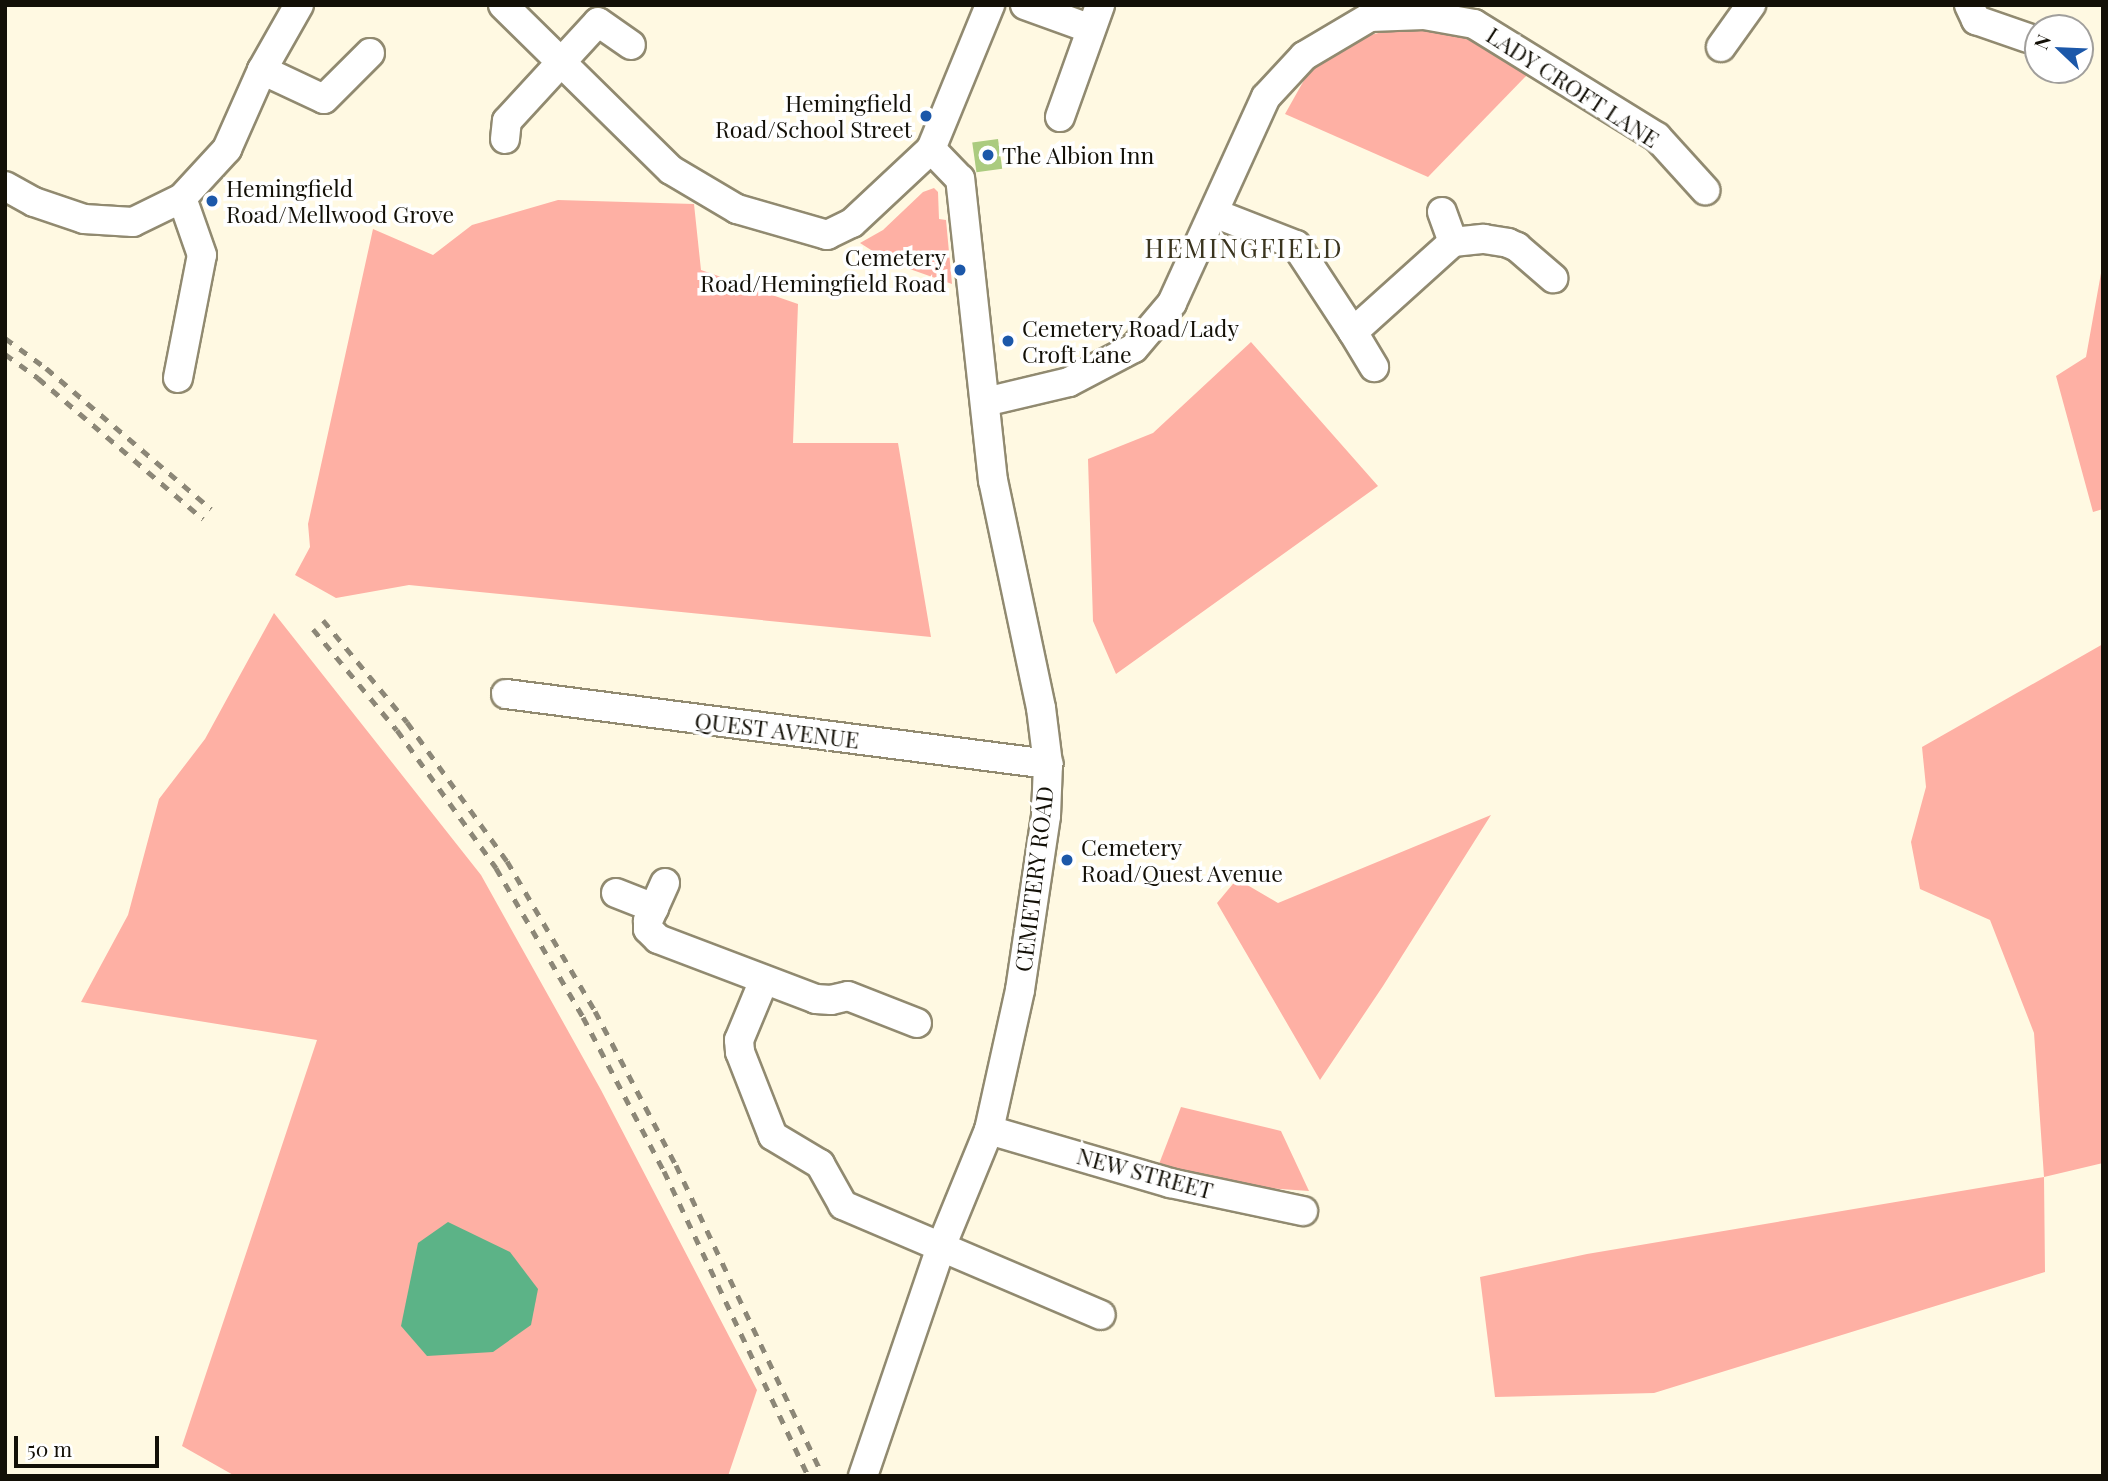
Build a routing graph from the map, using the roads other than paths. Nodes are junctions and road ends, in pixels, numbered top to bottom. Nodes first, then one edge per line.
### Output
1 (299, 5) edge
2 (503, 5) edge
3 (989, 5) edge
4 (1025, 5) edge
5 (1751, 5) edge
6 (1969, 5) edge
7 (1367, 11) edge
8 (1096, 17) edge
9 (2024, 37) edge
10 (631, 46) dead end
11 (1721, 47) dead end
12 (370, 53) dead end
13 (563, 62) junction
14 (262, 70) junction
15 (1059, 117) dead end
16 (505, 139) dead end
17 (931, 149) junction
18 (5, 186) edge
19 (1705, 190) dead end
20 (182, 198) junction
21 (1442, 212) dead end
22 (1214, 213) junction
23 (1453, 242) junction
24 (1553, 278) dead end
25 (1353, 332) junction
26 (1374, 367) dead end
27 (178, 379) dead end
28 (985, 402) junction
29 (506, 694) dead end
30 (1048, 764) junction
31 (617, 893) dead end
32 (764, 980) junction
33 (917, 1023) dead end
34 (989, 1130) junction
35 (1303, 1211) dead end
36 (941, 1247) junction
37 (1101, 1315) dead end
38 (863, 1476) edge

1 - 14 street
2 - 13 street
3 - 17 street
4 - 8 street
5 - 11 street
6 - 9 street
7 - 19 street, LADY CROFT LANE
7 - 22 street, LADY CROFT LANE
8 - 15 street
10 - 13 street
12 - 14 street
13 - 16 street
13 - 17 street
14 - 20 street
17 - 28 street, CEMETERY ROAD
18 - 20 street
20 - 27 street
21 - 23 street
22 - 25 street
22 - 28 street, LADY CROFT LANE
23 - 24 street
23 - 25 street
25 - 26 street
28 - 30 street, CEMETERY ROAD
29 - 30 street, QUEST AVENUE
30 - 34 street, CEMETERY ROAD
31 - 32 street
32 - 33 street
32 - 36 street
34 - 35 street, NEW STREET
34 - 36 street, CEMETERY ROAD
36 - 37 street
36 - 38 street, CEMETERY ROAD

